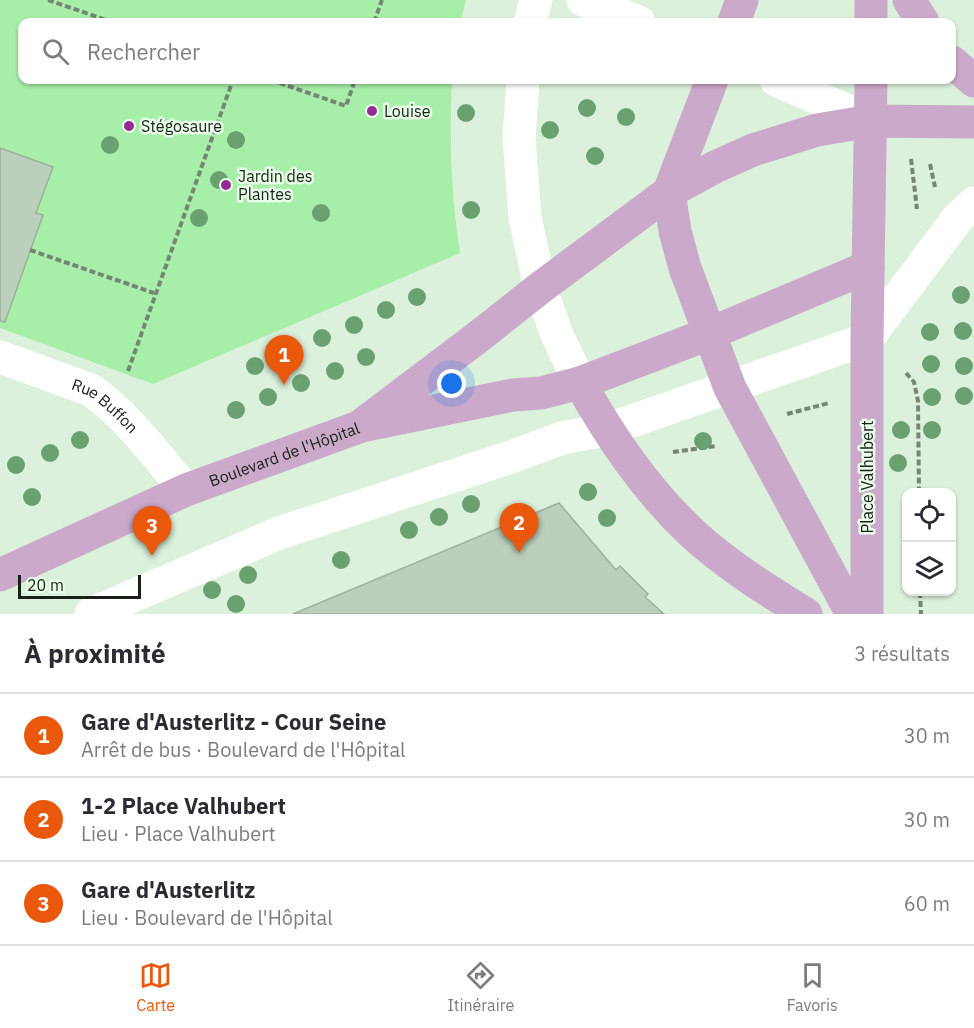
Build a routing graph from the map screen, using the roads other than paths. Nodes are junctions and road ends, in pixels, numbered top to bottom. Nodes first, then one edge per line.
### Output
1 (536, 0) edge
2 (583, 0) edge
3 (742, 0) edge
4 (871, 0) edge
5 (909, 0) edge
6 (531, 18) edge
7 (629, 18) edge
8 (735, 18) edge
9 (871, 18) edge
10 (920, 18) edge
11 (956, 66) edge
12 (974, 81) edge
13 (523, 84) edge
14 (710, 84) edge
15 (785, 84) edge
16 (871, 84) edge
17 (871, 121) junction
18 (974, 122) edge
19 (669, 192) junction
20 (974, 203) edge
21 (868, 267) junction
22 (540, 288) junction
23 (711, 333) junction
24 (867, 339) junction
25 (0, 357) edge
26 (580, 383) junction
27 (730, 388) junction
28 (359, 427) junction
29 (606, 430) junction
30 (186, 490) junction
31 (0, 575) edge
32 (91, 614) edge
33 (806, 614) edge
34 (852, 614) edge
35 (867, 614) edge

1 - 6 street
2 - 7 street
3 - 8 main road
4 - 9 main road
5 - 10 main road
11 - 12 main road
13 - 22 street
14 - 19 main road
15 - 17 street
16 - 17 main road, Place Valhubert
17 - 18 main road
17 - 19 main road
17 - 21 main road, Place Valhubert
19 - 22 main road
19 - 23 main road
20 - 24 street
21 - 23 main road
21 - 24 main road, Place Valhubert
22 - 26 street
22 - 28 main road, Boulevard de l'Hôpital
23 - 26 main road
23 - 27 main road
24 - 27 street
24 - 35 main road, Place Valhubert
25 - 30 street, Rue Buffon
26 - 28 main road
26 - 29 main road
27 - 29 street
27 - 34 main road
28 - 30 main road, Boulevard de l'Hôpital
29 - 32 street
29 - 33 main road
30 - 31 main road, Boulevard de l'Hôpital

